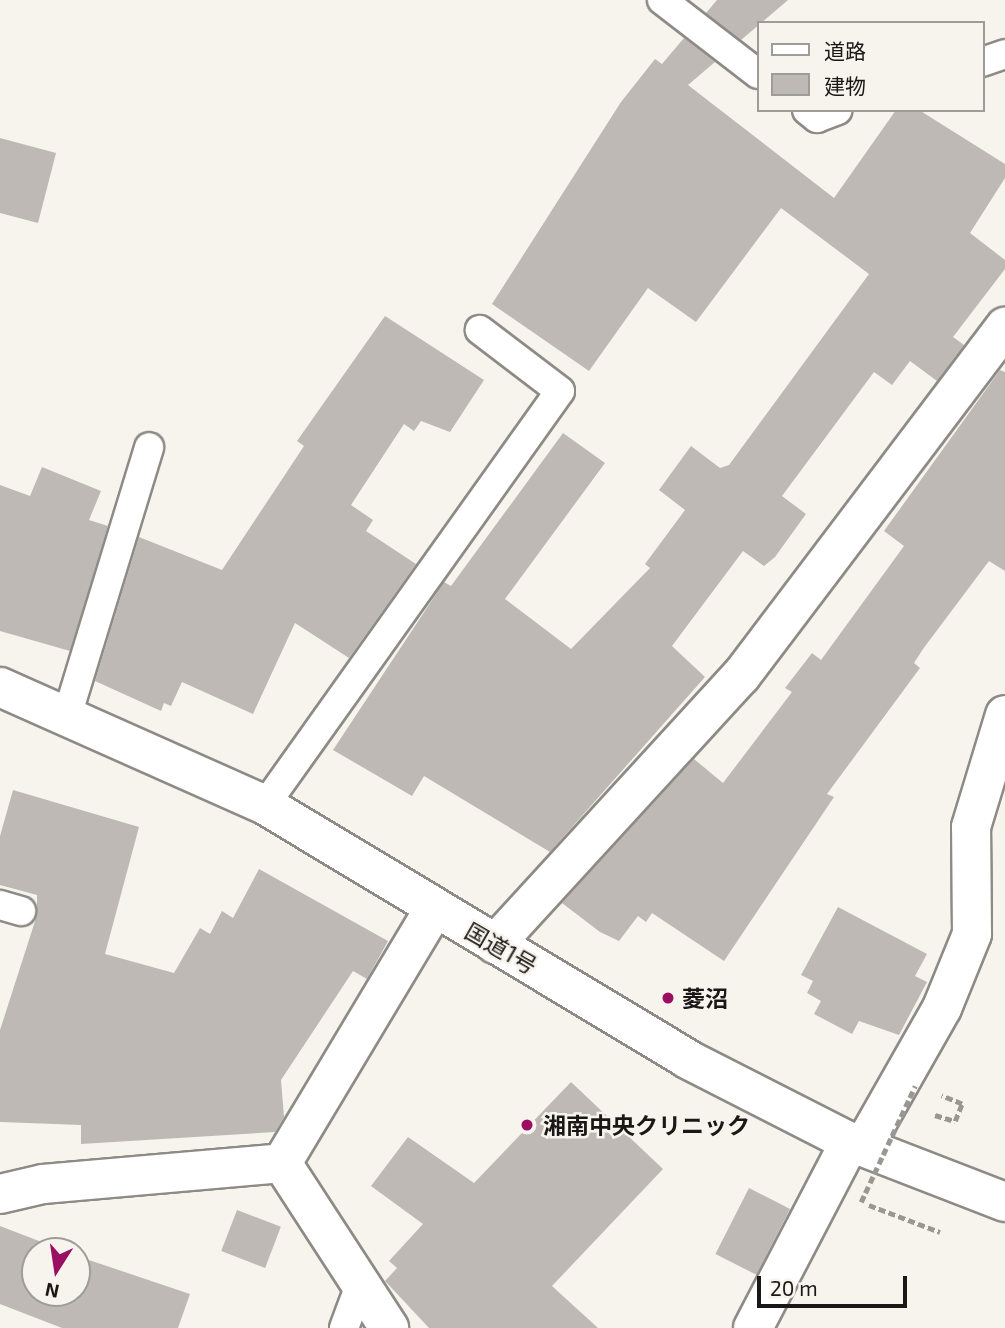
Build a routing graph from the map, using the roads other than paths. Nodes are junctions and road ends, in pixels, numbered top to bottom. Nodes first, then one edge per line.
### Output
1 (662, 0) edge
2 (1005, 54) edge
3 (984, 61) edge
4 (757, 73) edge
5 (810, 112) edge
6 (833, 112) edge
7 (1005, 327) edge
8 (480, 330) dead end
9 (149, 447) dead end
10 (0, 687) edge
11 (68, 716) junction
12 (1005, 716) edge
13 (265, 805) junction
14 (434, 909) junction
15 (495, 944) junction
16 (856, 1145) junction
17 (282, 1163) junction
18 (0, 1194) edge
19 (1005, 1202) edge
20 (360, 1285) junction
21 (344, 1328) edge
22 (389, 1328) edge
23 (753, 1328) edge

1 - 4 lane
2 - 3 lane
5 - 6 lane
7 - 15 main road
8 - 13 lane
9 - 11 lane
10 - 11 main road, 国道1号
11 - 13 main road, 国道1号
12 - 16 main road
13 - 14 main road, 国道1号
14 - 15 main road, 国道1号
14 - 17 main road
15 - 16 main road, 国道1号
16 - 19 main road, 国道1号
16 - 23 main road
17 - 18 main road
17 - 20 main road
20 - 21 lane
20 - 22 main road

